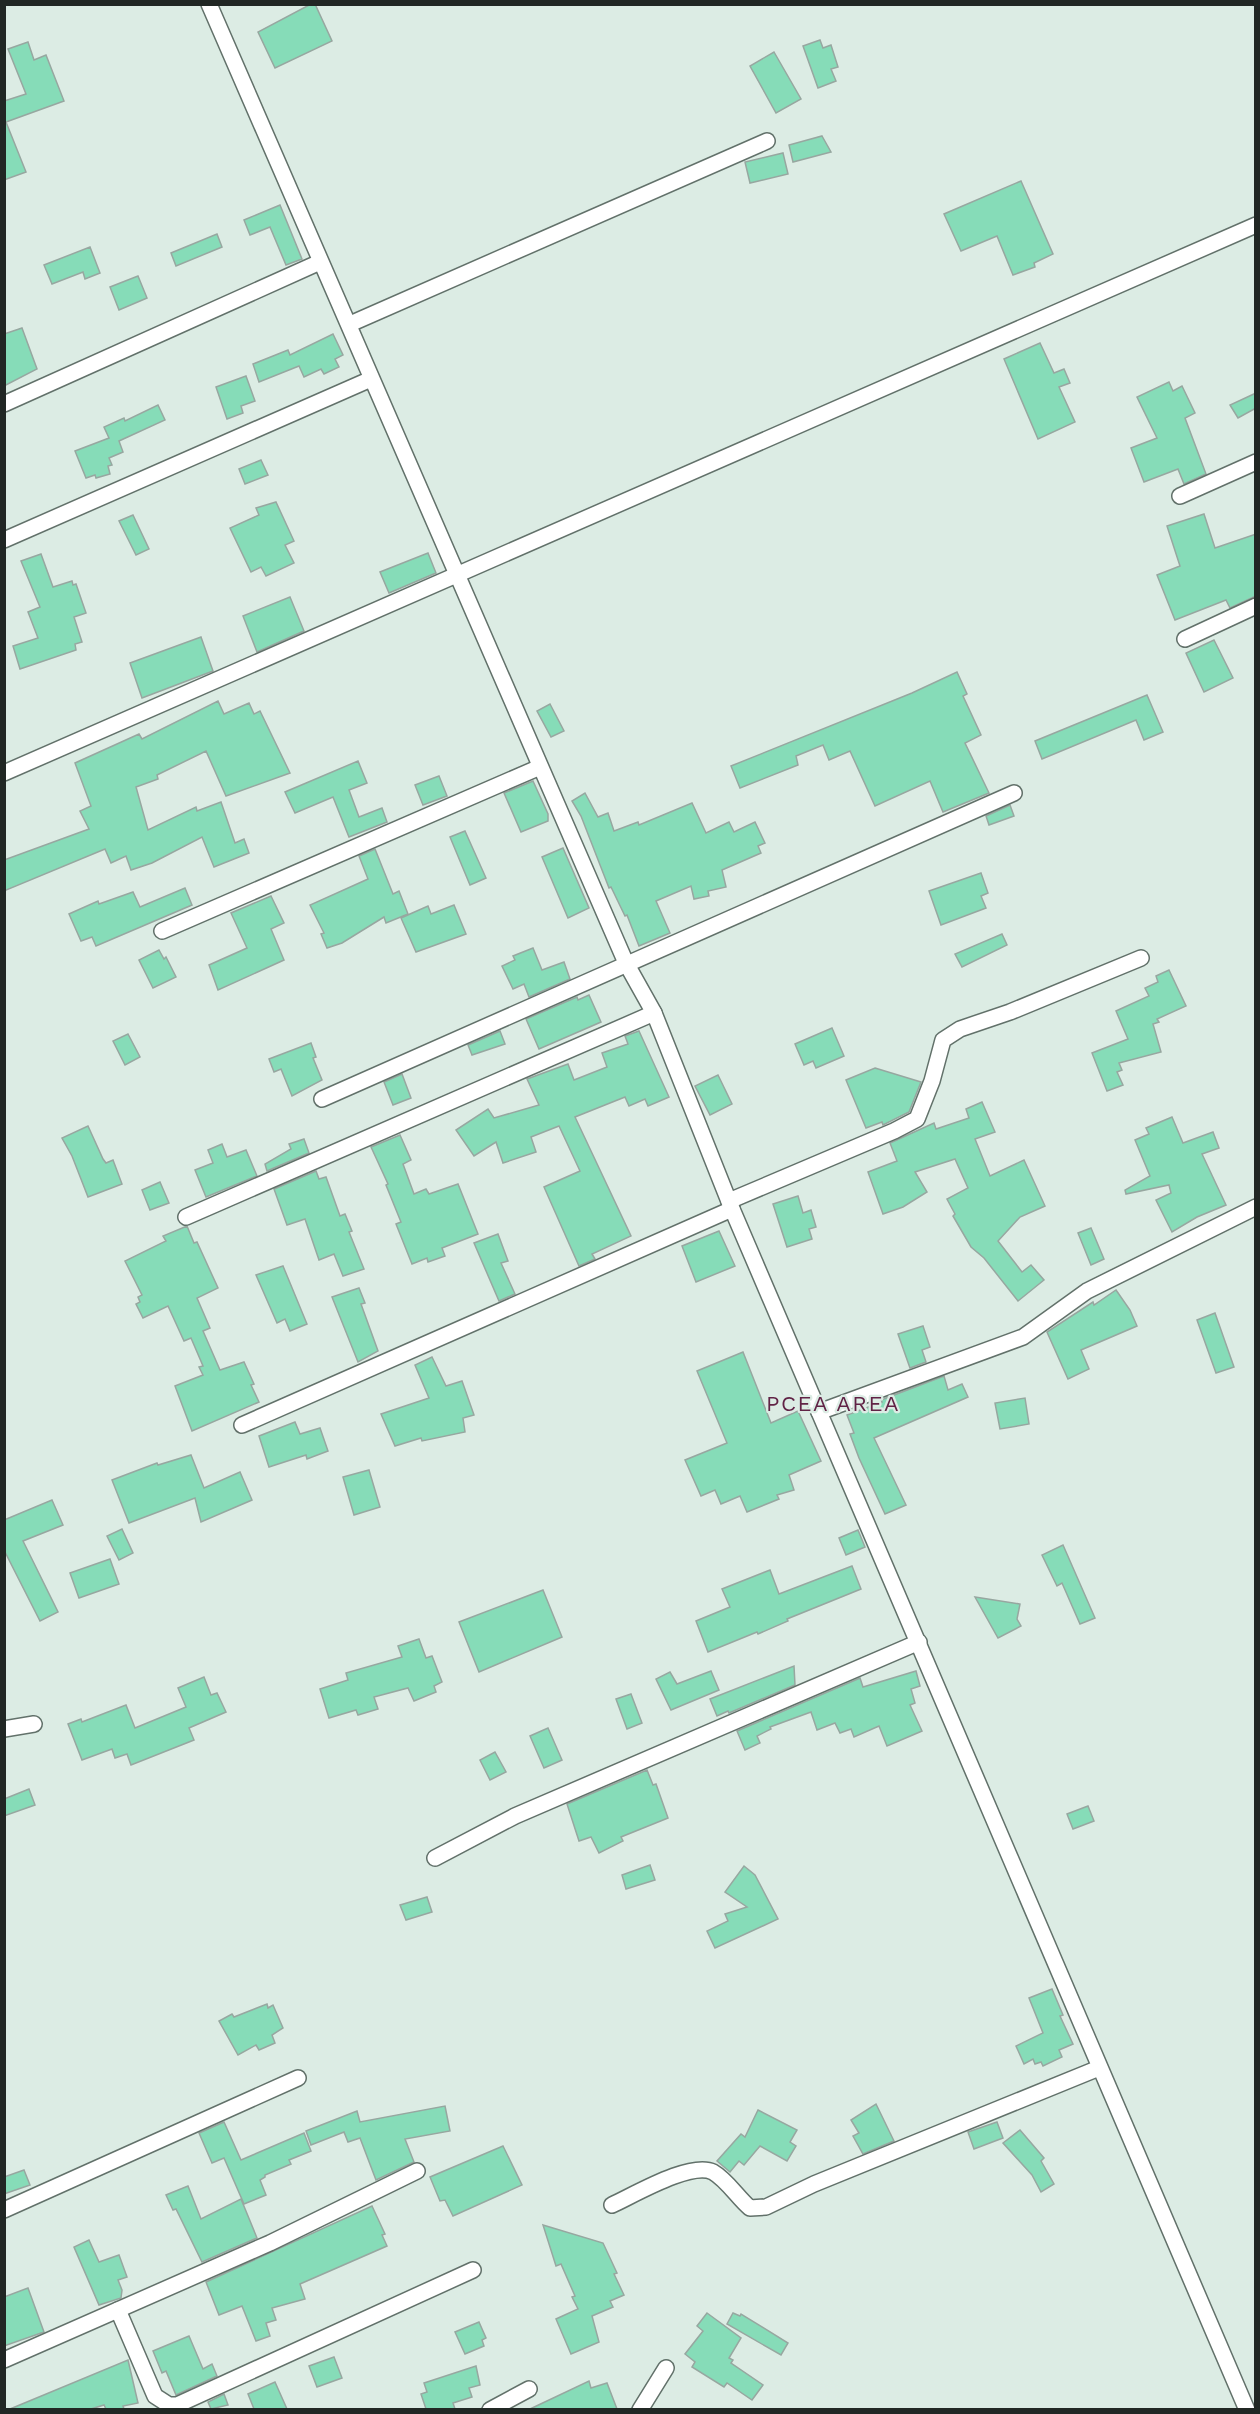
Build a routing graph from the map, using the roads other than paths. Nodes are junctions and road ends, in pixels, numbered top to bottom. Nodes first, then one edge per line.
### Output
1 (209, 4) edge
2 (767, 141) dead end
3 (1256, 225) edge
4 (320, 262) junction
5 (350, 324) junction
6 (371, 379) junction
7 (4, 404) edge
8 (1256, 462) edge
9 (1180, 496) dead end
10 (4, 540) edge
11 (457, 576) junction
12 (1256, 606) edge
13 (1185, 639) dead end
14 (540, 767) junction
15 (4, 774) edge
16 (1014, 794) dead end
17 (162, 932) dead end
18 (1140, 958) dead end
19 (626, 963) junction
20 (654, 1013) junction
21 (322, 1099) dead end
22 (731, 1205) junction
23 (1256, 1207) edge
24 (186, 1217) dead end
25 (819, 1412) junction
26 (242, 1425) dead end
27 (919, 1642) junction
28 (34, 1724) dead end
29 (4, 1729) edge
30 (435, 1858) dead end
31 (1099, 2068) junction
32 (298, 2078) dead end
33 (417, 2171) dead end
34 (612, 2205) dead end
35 (4, 2210) edge
36 (473, 2270) dead end
37 (118, 2310) junction
38 (4, 2360) edge
39 (666, 2368) dead end
40 (529, 2389) dead end
41 (490, 2409) edge
42 (640, 2409) edge
43 (1247, 2409) edge

1 - 4 street
2 - 5 street
3 - 11 street
4 - 5 street
4 - 7 street
5 - 6 street
6 - 10 street
6 - 11 street
8 - 9 street
11 - 14 street
11 - 15 street
12 - 13 street
14 - 17 street
14 - 19 street
16 - 19 street
18 - 22 street
19 - 20 street
19 - 21 street
20 - 22 street
20 - 24 street
22 - 25 street
22 - 26 street
23 - 25 street
25 - 27 street
27 - 30 street
27 - 31 street
28 - 29 street
31 - 34 street
31 - 43 street
32 - 35 street
33 - 37 street
36 - 37 street
37 - 38 street
39 - 42 street
40 - 41 street

